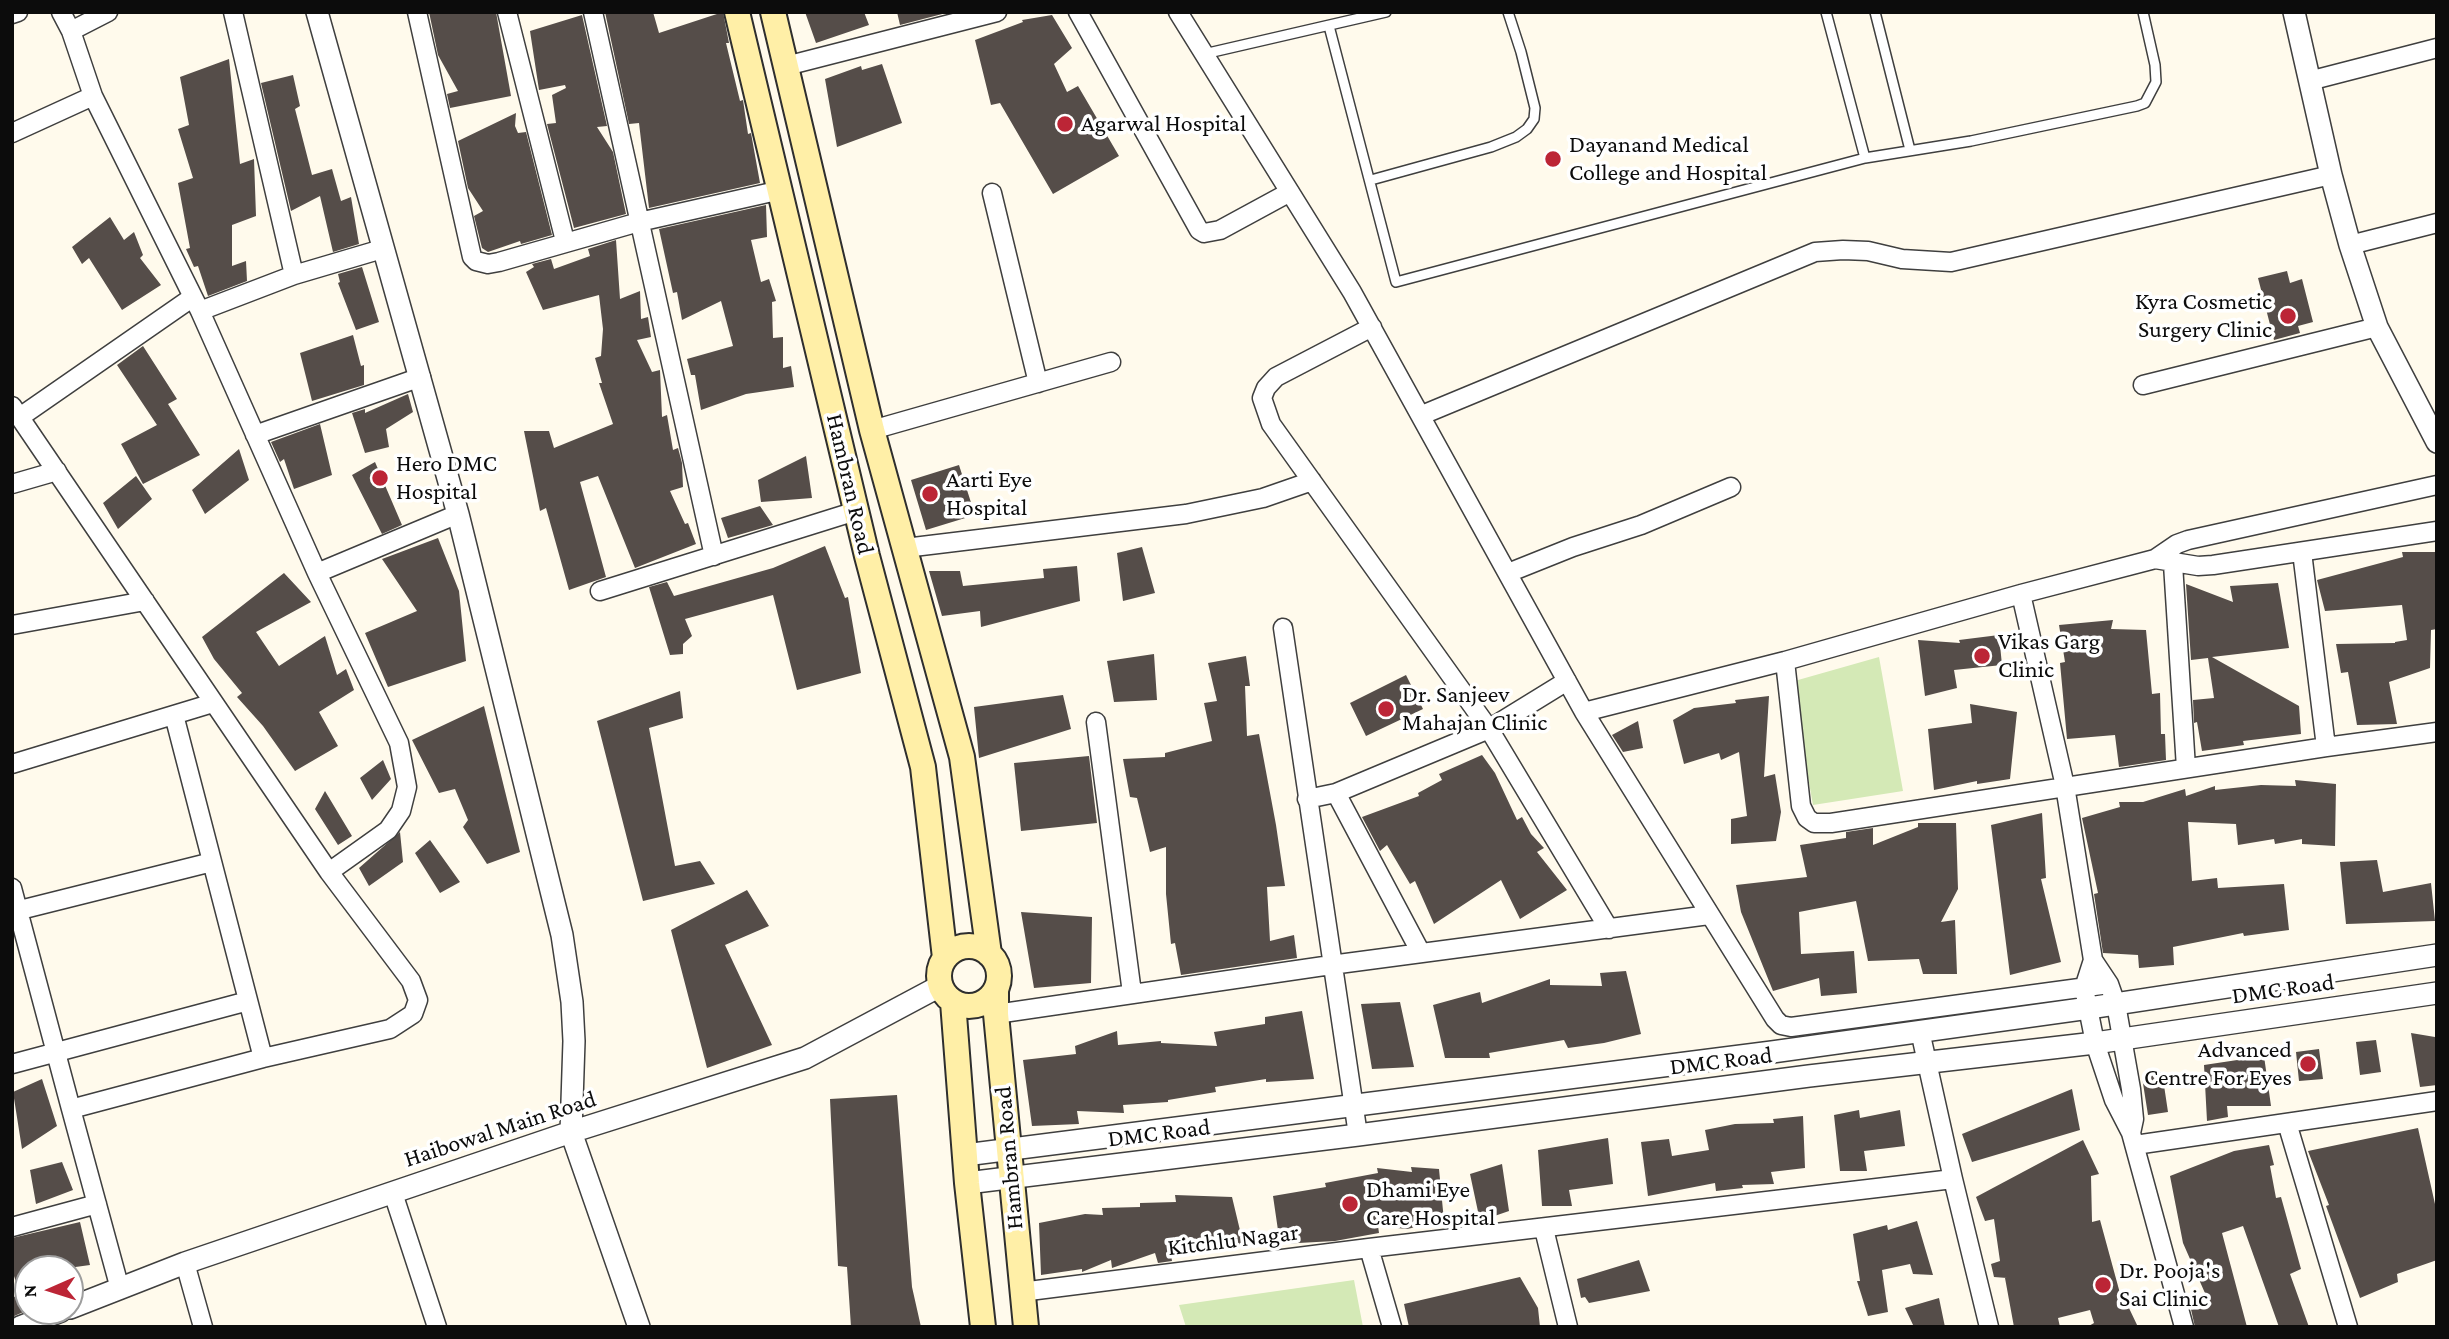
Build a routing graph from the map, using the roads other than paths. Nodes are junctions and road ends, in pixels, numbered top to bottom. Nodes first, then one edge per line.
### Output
1 (18, 12) edge
2 (61, 12) edge
3 (108, 12) edge
4 (233, 12) edge
5 (317, 12) edge
6 (417, 12) edge
7 (507, 12) edge
8 (593, 12) edge
9 (737, 12) edge
10 (773, 12) edge
11 (998, 12) edge
12 (1077, 12) edge
13 (1178, 12) edge
14 (1386, 12) edge
15 (1508, 12) edge
16 (1826, 12) edge
17 (1875, 12) edge
18 (2143, 12) edge
19 (2294, 12) edge
20 (12, 14) edge
21 (970, 16) edge
22 (1329, 26) junction
23 (71, 31) junction
24 (2437, 48) edge
25 (1204, 54) junction
26 (786, 66) junction
27 (2309, 81) junction
28 (93, 96) junction
29 (12, 133) edge
30 (1910, 150) junction
31 (1865, 158) junction
32 (2331, 176) junction
33 (1371, 180) junction
34 (781, 190) junction
35 (1290, 192) junction
36 (992, 193) dead end
37 (639, 222) junction
38 (2437, 223) edge
39 (565, 242) junction
40 (2350, 245) junction
41 (382, 249) junction
42 (294, 275) junction
43 (196, 304) junction
44 (1373, 327) junction
45 (2378, 327) junction
46 (1111, 362) dead end
47 (421, 377) junction
48 (1038, 383) junction
49 (2143, 385) dead end
50 (16, 411) edge
51 (1422, 415) junction
52 (872, 429) junction
53 (255, 435) junction
54 (2437, 442) edge
55 (57, 471) junction
56 (1312, 481) junction
57 (12, 484) edge
58 (2437, 485) edge
59 (1731, 487) dead end
60 (856, 511) junction
61 (458, 514) junction
62 (2437, 531) edge
63 (905, 548) junction
64 (2302, 552) junction
65 (713, 556) junction
66 (2155, 559) junction
67 (2173, 564) junction
68 (317, 573) junction
69 (1508, 573) junction
70 (600, 591) dead end
71 (2021, 594) junction
72 (145, 601) junction
73 (12, 625) edge
74 (1283, 628) dead end
75 (1785, 661) junction
76 (1567, 681) junction
77 (213, 703) junction
78 (1584, 712) junction
79 (174, 715) junction
80 (1096, 722) dead end
81 (1489, 729) junction
82 (2437, 732) edge
83 (2326, 747) junction
84 (12, 764) edge
85 (2186, 768) junction
86 (2065, 786) junction
87 (1336, 793) junction
88 (1307, 799) junction
89 (212, 862) junction
90 (329, 872) junction
91 (12, 888) edge
92 (15, 911) edge
93 (1709, 915) junction
94 (1609, 929) junction
95 (1421, 953) junction
96 (989, 954) junction
97 (2437, 955) edge
98 (945, 958) junction
99 (2093, 960) junction
100 (1331, 965) junction
101 (996, 989) junction
102 (1132, 993) junction
103 (2437, 993) edge
104 (947, 994) junction
105 (2113, 994) junction
106 (2086, 998) junction
107 (248, 1001) junction
108 (996, 1014) junction
109 (1920, 1031) junction
110 (2123, 1039) junction
111 (2095, 1043) junction
112 (55, 1052) junction
113 (263, 1058) junction
114 (1927, 1063) junction
115 (12, 1064) edge
116 (1353, 1105) junction
117 (2435, 1105) edge
118 (71, 1109) junction
119 (2287, 1123) junction
120 (571, 1132) junction
121 (1358, 1135) junction
122 (2133, 1139) junction
123 (1009, 1149) junction
124 (965, 1155) junction
125 (1012, 1177) junction
126 (1953, 1179) junction
127 (967, 1183) junction
128 (393, 1193) junction
129 (97, 1204) junction
130 (12, 1227) edge
131 (1544, 1229) junction
132 (1369, 1248) junction
133 (185, 1263) junction
134 (120, 1289) junction
135 (1021, 1292) junction
136 (84, 1303) edge
137 (203, 1327) edge
138 (437, 1327) edge
139 (639, 1327) edge
140 (983, 1327) edge
141 (1026, 1327) edge
142 (1392, 1327) edge
143 (1568, 1327) edge
144 (1989, 1327) edge
145 (2184, 1327) edge
146 (2347, 1327) edge

1 - 20 street
2 - 23 street
3 - 23 street
4 - 42 street
5 - 41 street
6 - 39 street
7 - 39 street
8 - 37 street
9 - 34 main road, Hambran Road
10 - 26 main road, Hambran Road
11 - 21 street
12 - 35 street
13 - 25 street
14 - 22 lane
15 - 33 lane
16 - 31 lane
17 - 30 lane
18 - 30 lane
19 - 27 street
21 - 26 street
22 - 25 lane
22 - 33 lane
23 - 28 street
24 - 27 street
25 - 35 street
26 - 52 main road, Hambran Road
27 - 32 street
28 - 29 street
28 - 43 street
30 - 31 lane
31 - 33 lane
32 - 40 street
32 - 51 street
34 - 37 street
34 - 60 main road, Hambran Road
35 - 44 street
36 - 48 street
37 - 39 street
37 - 65 street
38 - 40 street
40 - 45 street
41 - 42 street
41 - 47 street
42 - 43 street
43 - 50 street
43 - 53 street
44 - 51 street
44 - 56 street
45 - 49 street
45 - 54 street
46 - 48 street
47 - 53 street
47 - 61 street
48 - 52 street
50 - 55 street
51 - 69 street
52 - 63 main road, Hambran Road
53 - 68 street
55 - 57 street
55 - 72 street
56 - 63 street
56 - 81 street
58 - 66 street
59 - 69 street
60 - 65 street
60 - 98 main road, Hambran Road
61 - 68 street
61 - 120 street
62 - 64 street
63 - 96 main road, Hambran Road
64 - 67 street
64 - 83 street
65 - 70 street
66 - 67 street
66 - 71 street
67 - 85 street
68 - 90 street
69 - 76 street
71 - 75 street
71 - 86 street
72 - 73 street
72 - 77 street
74 - 88 street
75 - 78 street
75 - 86 street
76 - 78 street
76 - 81 street
77 - 79 street
77 - 90 street
78 - 93 street
79 - 84 street
79 - 89 street
80 - 102 street
81 - 87 street
81 - 94 street
82 - 83 street
83 - 85 street
85 - 86 street
86 - 99 street
87 - 88 street
87 - 95 street
88 - 100 street
89 - 92 street
89 - 107 street
90 - 113 street
91 - 92 street
92 - 112 street
93 - 94 street
93 - 106 street
94 - 95 street
95 - 100 street
96 - 98 main road
96 - 101 main road
97 - 105 street
98 - 104 main road
99 - 105 street
99 - 106 street
100 - 102 street
100 - 116 street
101 - 104 main road
101 - 108 main road, Hambran Road
102 - 108 street
103 - 110 street, DMC Road
104 - 120 street, Haibowal Main Road
104 - 124 main road, Hambran Road
105 - 106 street
105 - 110 street
106 - 109 street
106 - 111 street
107 - 112 street
107 - 113 street
108 - 123 main road, Hambran Road
109 - 114 street
109 - 116 street
110 - 111 street, DMC Road
110 - 122 street
111 - 114 street, DMC Road
111 - 122 street
112 - 115 street
112 - 118 street
113 - 118 street
114 - 121 street, DMC Road
114 - 126 street
116 - 121 street
116 - 123 street
117 - 119 street
118 - 129 street
119 - 122 street
119 - 146 street
120 - 128 street, Haibowal Main Road
120 - 139 street
121 - 125 street, DMC Road
122 - 145 street
123 - 124 street
123 - 125 main road, Hambran Road
124 - 127 main road, Hambran Road
125 - 127 street, DMC Road
125 - 135 main road, Hambran Road
126 - 131 street, Kitchlu Nagar
126 - 144 street
127 - 140 main road, Hambran Road
128 - 133 street, Haibowal Main Road
128 - 138 street
129 - 130 street
129 - 134 street
131 - 132 street, Kitchlu Nagar
131 - 143 street
132 - 135 street, Kitchlu Nagar
132 - 142 street
133 - 134 street, Haibowal Main Road
133 - 137 street
134 - 136 street, Haibowal Main Road
135 - 141 main road, Hambran Road

